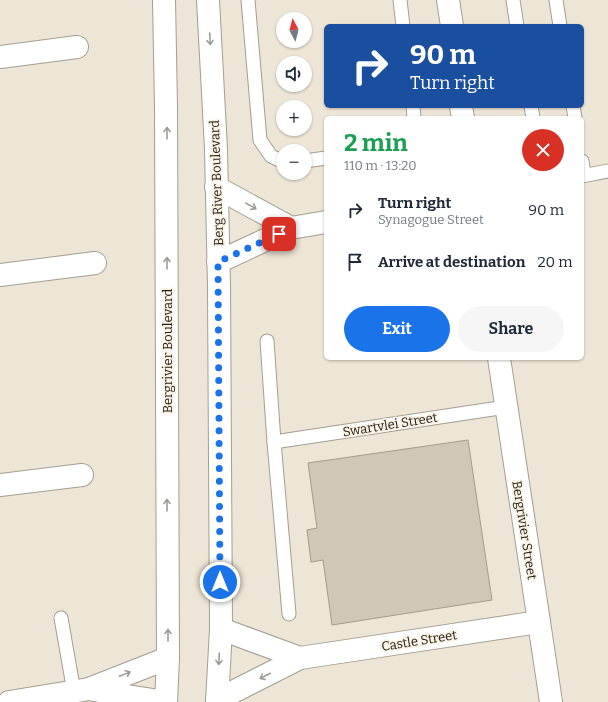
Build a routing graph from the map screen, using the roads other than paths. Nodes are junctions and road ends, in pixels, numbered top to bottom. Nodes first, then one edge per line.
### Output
1 (164, 0) edge
2 (208, 0) edge
3 (248, 0) edge
4 (400, 0) edge
5 (448, 0) edge
6 (513, 0) edge
7 (556, 0) edge
8 (403, 24) edge
9 (452, 24) edge
10 (517, 24) edge
11 (560, 24) edge
12 (77, 47) dead end
13 (0, 57) edge
14 (276, 158) edge
15 (324, 158) edge
16 (312, 160) edge
17 (608, 171) edge
18 (584, 175) edge
19 (216, 188) junction
20 (324, 222) edge
21 (291, 228) junction
22 (218, 262) junction
23 (95, 263) dead end
24 (0, 275) edge
25 (267, 341) dead end
26 (498, 360) edge
27 (506, 407) junction
28 (274, 442) junction
29 (82, 474) dead end
30 (0, 486) edge
31 (289, 614) dead end
32 (61, 618) dead end
33 (539, 622) junction
34 (221, 629) junction
35 (168, 658) junction
36 (300, 658) junction
37 (81, 690) junction
38 (217, 701) edge
39 (16, 702) edge
40 (166, 702) edge
41 (550, 702) edge

35 -> 1 street, Bergrivier Boulevard
2 -> 19 street, Berg River Boulevard
3 - 14 lane
4 - 8 lane
5 - 9 street
6 - 10 lane
7 - 11 lane
12 - 13 street
15 - 16 lane
17 - 18 lane
19 -> 21 street
19 - 22 street, Berg River Boulevard
20 - 21 street
21 - 22 street
22 - 34 street, Berg River Boulevard
23 - 24 street
25 - 28 lane
26 - 27 street, Bergrivier Street
27 - 28 lane, Swartvlei Street
27 - 33 street, Bergrivier Street
28 - 31 lane
29 - 30 street
32 - 37 lane
33 - 36 street, Castle Street
33 - 41 street, Bergrivier Street
34 - 36 street, Castle Street
34 -> 38 street, Berg River Boulevard
37 -> 35 street
35 - 40 street, Bergrivier Boulevard
36 -> 38 street, Castle Street
37 - 39 street
37 - 40 street

